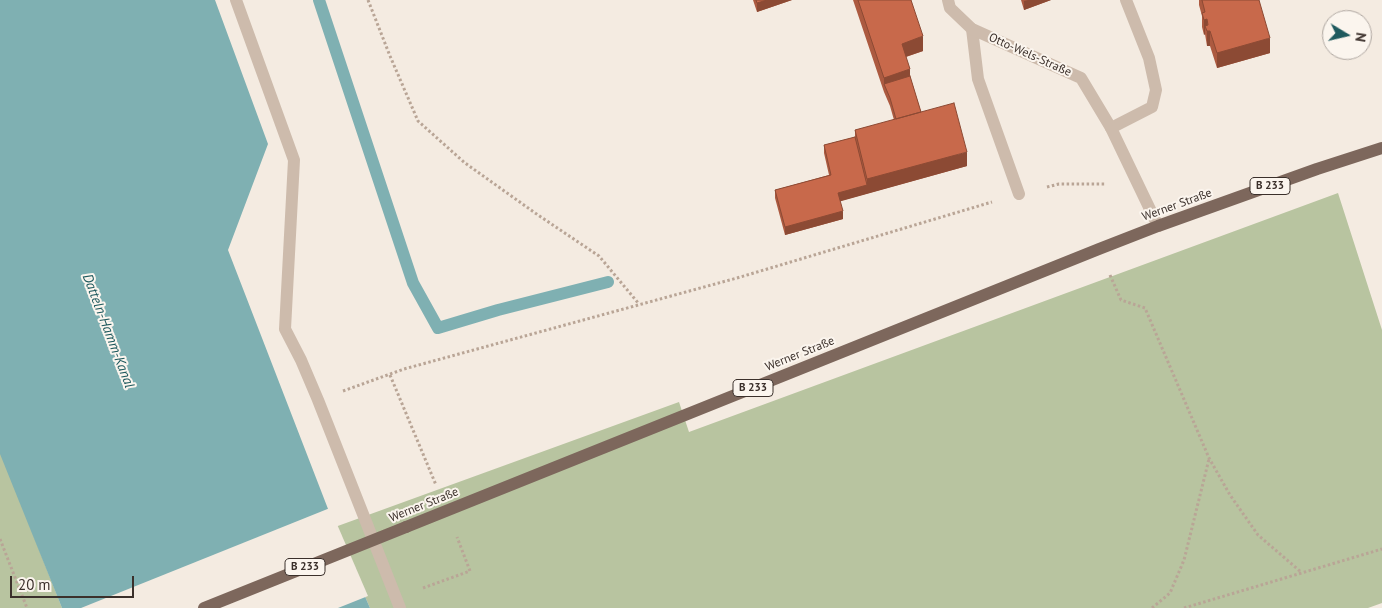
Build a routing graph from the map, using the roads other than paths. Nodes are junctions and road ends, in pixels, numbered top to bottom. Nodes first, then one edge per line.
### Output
1 (236, 0) edge
2 (948, 0) edge
3 (1126, 0) edge
4 (972, 29) junction
5 (1112, 128) junction
6 (1382, 148) edge
7 (1019, 194) road end
8 (1158, 226) junction
9 (204, 608) edge
10 (400, 608) edge

1 - 10 street
2 - 4 street, Otto-Wels-Straße
3 - 5 street
4 - 5 street, Otto-Wels-Straße
4 - 7 street
5 - 8 street, Otto-Wels-Straße
6 - 8 main road, Werner Straße / B 233
8 - 9 main road, Werner Straße / B 233, bridge

